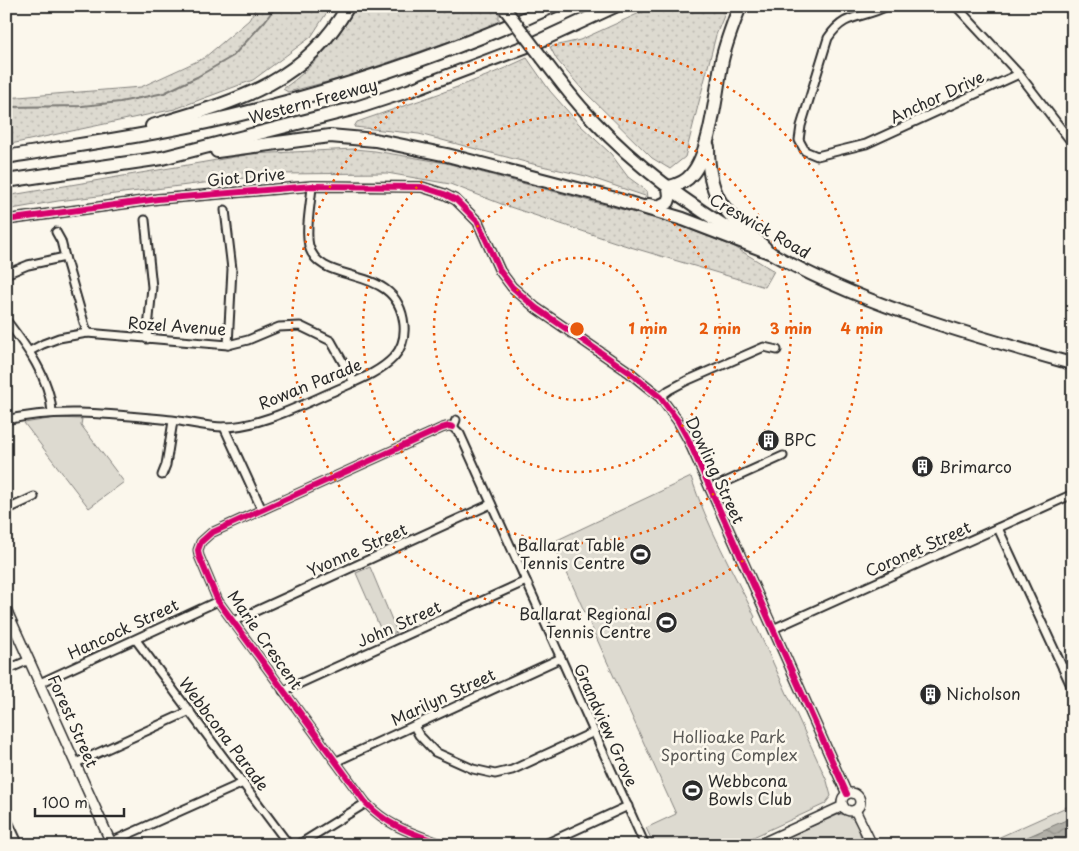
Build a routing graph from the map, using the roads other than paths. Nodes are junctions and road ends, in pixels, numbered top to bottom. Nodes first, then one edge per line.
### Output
1 (348, 6) edge
2 (553, 6) edge
3 (615, 6) edge
4 (740, 6) edge
5 (887, 6) edge
6 (956, 6) edge
7 (504, 7) edge
8 (1019, 74) junction
9 (708, 134) junction
10 (92, 143) junction
11 (1073, 144) edge
12 (6, 157) edge
13 (162, 158) junction
14 (6, 181) edge
15 (312, 186) junction
16 (669, 187) junction
17 (612, 198) junction
18 (226, 210) dead end
19 (6, 220) edge
20 (145, 220) dead end
21 (478, 222) joint
22 (56, 232) dead end
23 (769, 252) junction
24 (66, 257) junction
25 (6, 274) edge
26 (6, 320) edge
27 (87, 333) junction
28 (147, 339) junction
29 (228, 346) junction
30 (777, 350) dead end
31 (30, 351) junction
32 (1073, 364) edge
33 (354, 382) junction
34 (660, 397) junction
35 (52, 412) junction
36 (6, 420) edge
37 (172, 420) junction
38 (455, 424) joint
39 (224, 427) junction
40 (783, 456) dead end
41 (162, 475) dead end
42 (710, 488) junction
43 (1073, 494) edge
44 (34, 498) dead end
45 (491, 504) junction
46 (6, 510) edge
47 (262, 510) junction
48 (998, 528) junction
49 (526, 581) junction
50 (218, 601) junction
51 (6, 609) edge
52 (234, 621) junction
53 (774, 629) junction
54 (136, 640) junction
55 (561, 658) junction
56 (29, 660) junction
57 (1073, 664) edge
58 (1063, 669) junction
59 (6, 670) edge
60 (40, 683) junction
61 (1073, 690) edge
62 (284, 691) junction
63 (190, 711) junction
64 (414, 726) junction
65 (594, 732) junction
66 (336, 761) junction
67 (76, 763) junction
68 (243, 783) junction
69 (847, 794) junction
70 (366, 803) junction
71 (628, 806) junction
72 (843, 806) junction
73 (855, 810) junction
74 (6, 817) edge
75 (112, 843) edge
76 (19, 845) edge
77 (289, 845) edge
78 (298, 845) edge
79 (444, 845) edge
80 (543, 845) edge
81 (645, 845) edge
82 (758, 845) edge
83 (872, 845) edge

1 - 10 highway
2 - 10 highway, Western Freeway
3 - 13 highway, Western Freeway
4 - 9 highway
5 - 8 street, Anchor Drive
6 - 8 street
7 - 16 highway, Creswick Road, bridge
8 - 11 street
9 - 16 highway
9 - 23 highway
10 - 12 highway, Western Freeway
13 - 14 highway, Western Freeway
13 - 17 highway
15 - 19 street, Giot Drive
15 - 21 street, Giot Drive
15 - 33 street, Rowan Parade
16 - 17 highway
16 - 23 highway, Creswick Road
17 - 23 highway
18 - 29 street
20 - 28 street
21 - 34 street, Dowling Street
22 - 24 street
23 - 32 highway, Creswick Road
24 - 25 street
24 - 27 street
26 - 31 street
27 - 28 street, Rozel Avenue
27 - 31 street, Rozel Avenue
28 - 29 street, Rozel Avenue
29 - 33 street, Rozel Avenue
30 - 34 street
31 - 35 street
33 - 39 street, Rowan Parade
34 - 42 street, Dowling Street
35 - 36 street, Rowan Parade
35 - 37 street, Rowan Parade
37 - 39 street, Rowan Parade
37 - 41 street
38 - 45 street, Grandview Grove
38 - 47 street, Marie Crescent
39 - 47 street
40 - 42 street
42 - 53 street, Dowling Street
43 - 48 street, Coronet Street
44 - 46 street
45 - 49 street, Grandview Grove
45 - 52 street, Yvonne Street
47 - 50 street, Marie Crescent
48 - 53 street, Coronet Street
48 - 58 street
49 - 55 street, Grandview Grove
49 - 62 street, John Street
50 - 52 street, Marie Crescent
50 - 54 street, Hancock Street
51 - 56 street, Forest Street
52 - 62 street, Marie Crescent
53 - 69 street, Dowling Street
54 - 60 street, Hancock Street
54 - 63 street, Webbcona Parade
55 - 64 street, Marilyn Street
55 - 65 street, Grandview Grove
56 - 59 street
56 - 60 street, Forest Street
57 - 58 street
58 - 61 street
60 - 67 street, Forest Street
62 - 66 street, Marie Crescent
63 - 67 street
63 - 68 street, Webbcona Parade
64 - 65 street
64 - 66 street, Marilyn Street
65 - 71 street, Grandview Grove
66 - 70 street, Marie Crescent
67 - 75 street, Forest Street
68 - 75 street
68 - 77 street, Webbcona Parade
69 - 72 street
69 - 73 street
70 - 78 street
70 - 79 street, Marie Crescent
71 - 80 street
71 - 81 street, Grandview Grove
72 - 73 street
72 - 82 street
73 - 83 street
74 - 76 street

